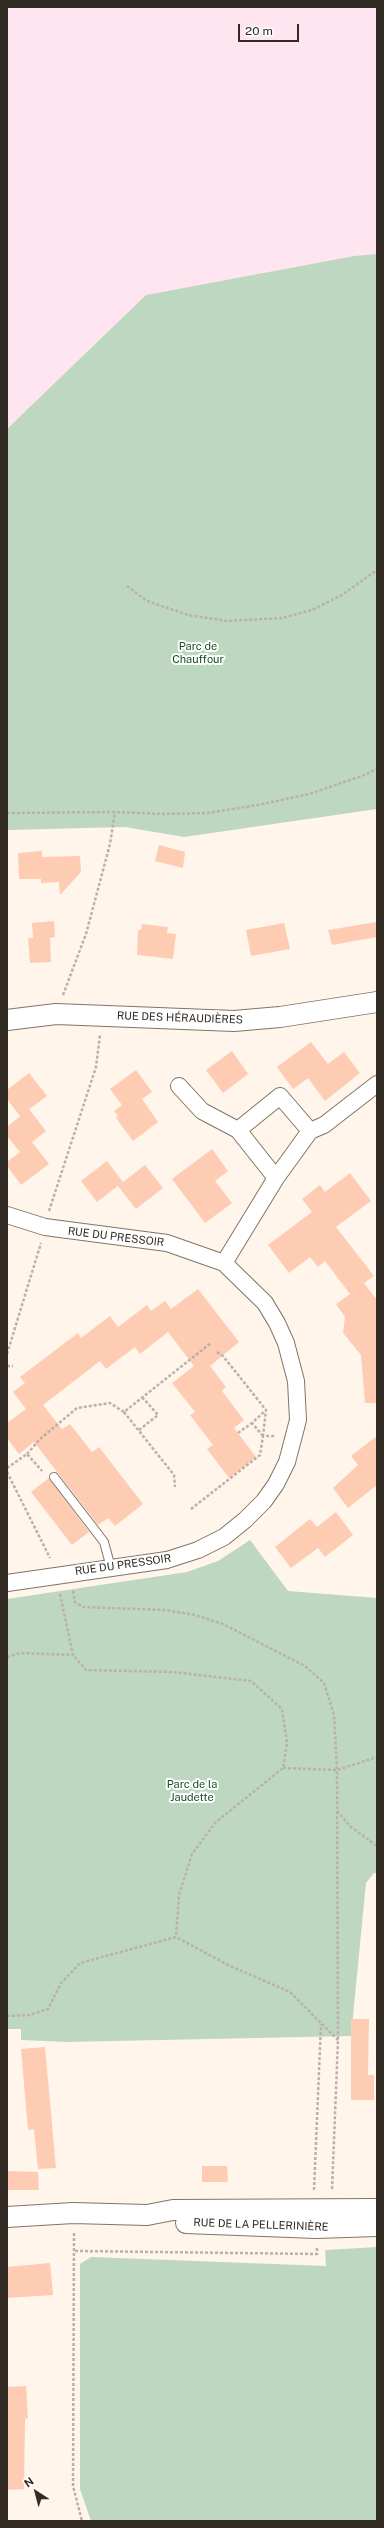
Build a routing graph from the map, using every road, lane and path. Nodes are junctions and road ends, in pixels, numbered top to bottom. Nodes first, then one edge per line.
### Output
1 (377, 570) edge
2 (127, 586) dead end
3 (377, 769) edge
4 (115, 812) junction
5 (7, 813) edge
6 (377, 1002) edge
7 (56, 1014) junction
8 (7, 1020) edge
9 (100, 1033) dead end
10 (377, 1084) edge
11 (179, 1086) dead end
12 (238, 1130) junction
13 (310, 1131) junction
14 (276, 1178) junction
15 (7, 1215) edge
16 (48, 1215) dead end
17 (42, 1240) dead end
18 (224, 1263) junction
19 (211, 1343) dead end
20 (217, 1352) dead end
21 (7, 1354) edge
22 (7, 1366) edge
23 (13, 1366) dead end
24 (142, 1397) junction
25 (266, 1410) junction
26 (124, 1412) junction
27 (252, 1423) junction
28 (139, 1430) junction
29 (238, 1433) dead end
30 (263, 1436) junction
31 (276, 1436) dead end
32 (27, 1454) junction
33 (7, 1468) edge
34 (7, 1472) edge
35 (54, 1476) joint
36 (175, 1487) dead end
37 (192, 1509) dead end
38 (51, 1558) dead end
39 (111, 1568) junction
40 (7, 1583) edge
41 (73, 1589) dead end
42 (59, 1590) dead end
43 (73, 1655) junction
44 (7, 1657) edge
45 (377, 1757) edge
46 (283, 1768) junction
47 (337, 1770) junction
48 (337, 1811) junction
49 (377, 1846) edge
50 (176, 1937) junction
51 (7, 2016) edge
52 (321, 2024) dead end
53 (338, 2040) junction
54 (314, 2197) dead end
55 (331, 2197) dead end
56 (377, 2209) edge
57 (73, 2213) junction
58 (147, 2215) junction
59 (7, 2217) edge
60 (377, 2226) edge
61 (317, 2244) dead end
62 (75, 2251) junction
63 (82, 2521) edge

1 - 2 path
3 - 4 path
4 - 5 path
4 - 7 path
6 - 7 street, RUE DES HÉRAUDIÈRES
7 - 8 street, RUE DES HÉRAUDIÈRES
9 - 16 path
10 - 13 street
11 - 12 street
12 - 13 street
12 - 14 street
13 - 14 street
14 - 18 street
15 - 18 street, RUE DU PRESSOIR
17 - 21 path
18 - 39 street, RUE DU PRESSOIR
19 - 24 path
20 - 25 path
22 - 23 path
24 - 26 path
24 - 28 path
25 - 27 path
25 - 30 path
26 - 28 path
26 - 32 path
27 - 29 path
27 - 30 path
28 - 36 path
30 - 31 path
30 - 37 path
32 - 33 path
32 - 35 path
34 - 38 path
35 - 39 lane
39 - 40 street, RUE DU PRESSOIR
41 - 47 path
42 - 43 path
43 - 44 path
43 - 46 path
45 - 47 path
46 - 47 path
46 - 50 path
47 - 48 path
48 - 49 path
48 - 53 path
50 - 51 path
50 - 53 path
52 - 54 path
53 - 55 path
56 - 58 street, RUE DE LA PELLERINIÈRE
57 - 58 street, RUE DE LA PELLERINIÈRE
57 - 59 street, RUE DE LA PELLERINIÈRE
57 - 62 path
58 - 60 street, RUE DE LA PELLERINIÈRE
61 - 62 path
62 - 63 path

